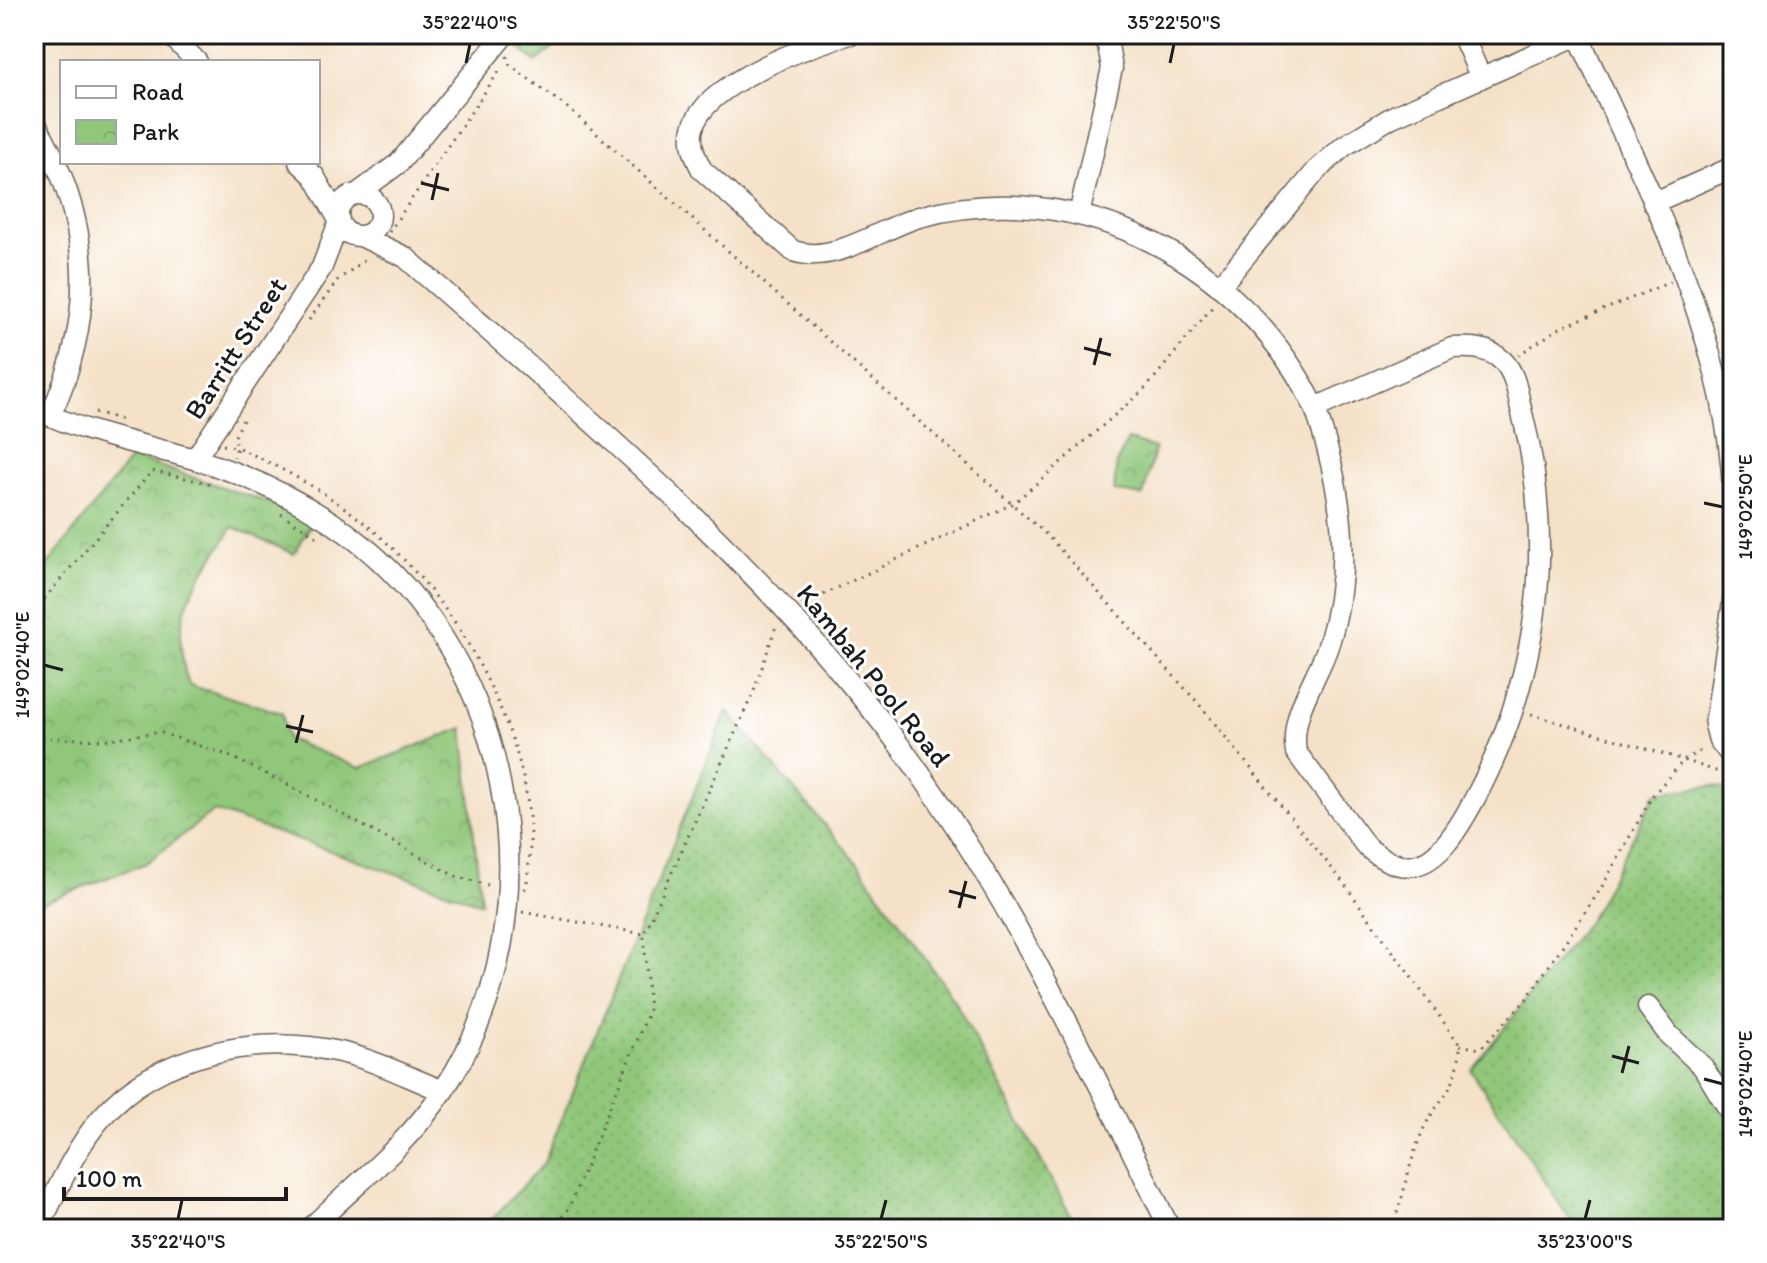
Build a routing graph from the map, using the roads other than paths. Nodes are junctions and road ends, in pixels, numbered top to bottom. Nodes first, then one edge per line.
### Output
1 (170, 34) edge
2 (851, 34) edge
3 (1100, 34) edge
4 (1462, 34) edge
5 (1579, 34) edge
6 (506, 43) edge
7 (195, 60) edge
8 (1481, 78) junction
9 (34, 121) edge
10 (399, 163) junction
11 (1733, 167) edge
12 (307, 169) edge
13 (355, 194) junction
14 (1653, 203) junction
15 (387, 214) junction
16 (1079, 215) junction
17 (339, 221) junction
18 (361, 236) junction
19 (405, 257) junction
20 (322, 267) junction
21 (1222, 284) junction
22 (1315, 408) junction
23 (42, 412) edge
24 (195, 459) junction
25 (1733, 488) edge
26 (1733, 602) edge
27 (1733, 758) edge
28 (1648, 1007) dead end
29 (443, 1091) junction
30 (1733, 1116) edge
31 (38, 1229) edge
32 (310, 1229) edge
33 (1170, 1229) edge

1 - 7 street
2 - 16 street
3 - 16 street
4 - 8 street
5 - 8 street
5 - 14 street
6 - 10 street
8 - 21 street
9 - 23 street
10 - 13 street
10 - 15 street
11 - 14 street
12 - 13 street
12 - 17 street
13 - 15 street
13 - 17 street
14 - 25 street
15 - 18 street
15 - 19 street, Kambah Pool Road
16 - 21 street
17 - 18 street
17 - 20 street, Barritt Street
18 - 19 street, Kambah Pool Road
18 - 20 street, Barritt Street
19 - 33 street, Kambah Pool Road
20 - 24 street, Barritt Street
21 - 22 street
22 - 22 street
23 - 24 street
24 - 29 street
26 - 27 street
28 - 30 street
29 - 31 street
29 - 32 street

